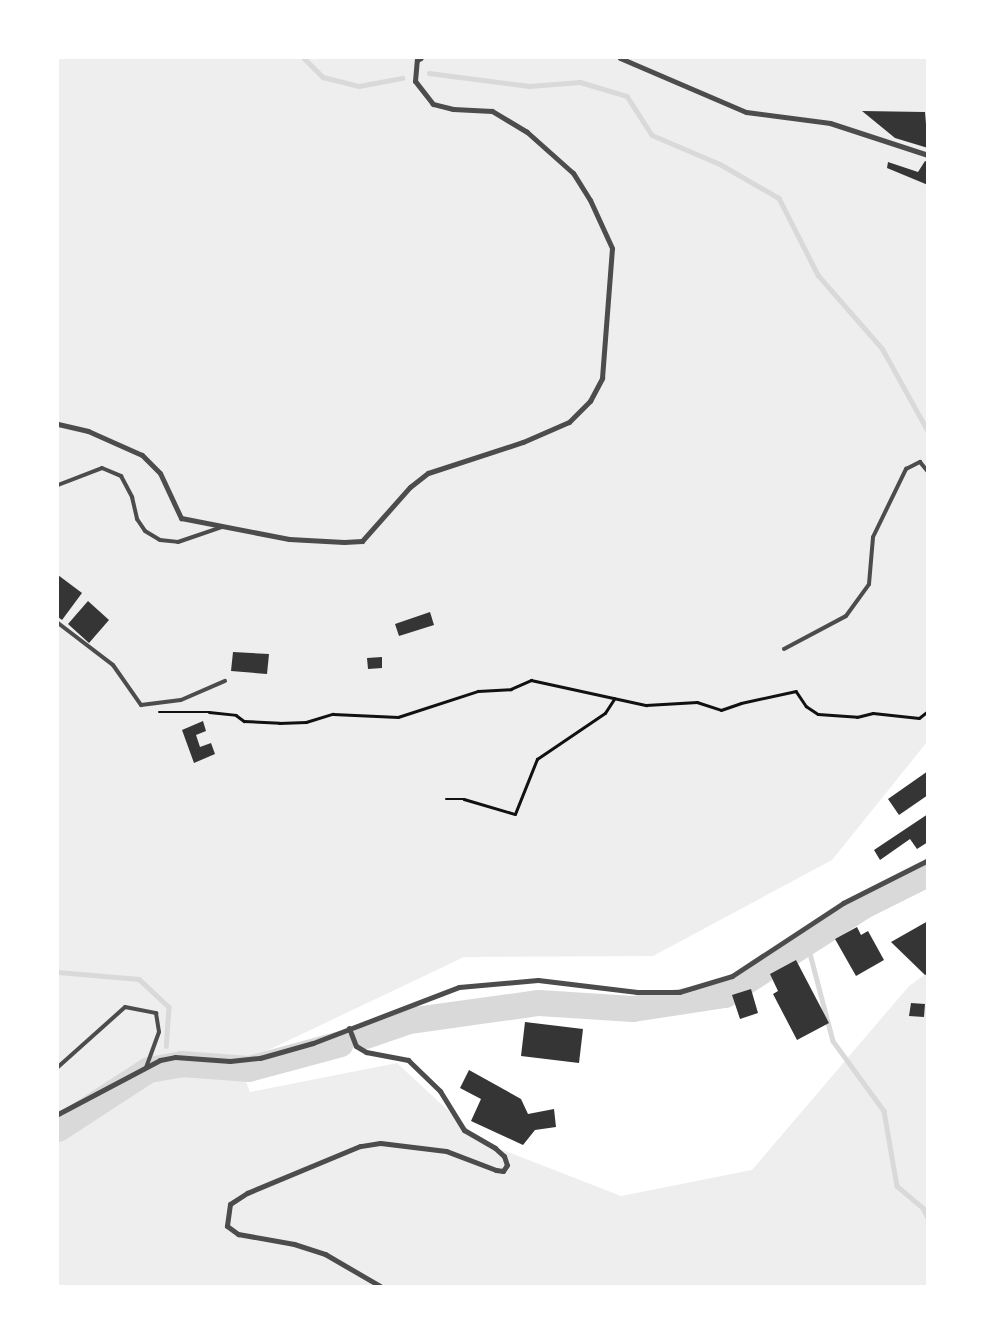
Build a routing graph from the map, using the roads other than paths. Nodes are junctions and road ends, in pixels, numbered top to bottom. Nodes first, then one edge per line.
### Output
1 (421, 58) edge
2 (620, 58) edge
3 (928, 155) edge
4 (58, 424) edge
5 (928, 472) edge
6 (58, 486) edge
7 (224, 526) junction
8 (58, 623) edge
9 (784, 649) dead end
10 (225, 682) dead end
11 (928, 860) edge
12 (349, 1028) junction
13 (58, 1067) edge
14 (146, 1067) junction
15 (58, 1114) edge
16 (380, 1286) edge

1 - 7 street
2 - 3 street
4 - 7 street
5 - 9 lane
6 - 7 lane
8 - 10 lane
11 - 12 street
12 - 14 street
12 - 16 street
13 - 14 lane
14 - 15 street

